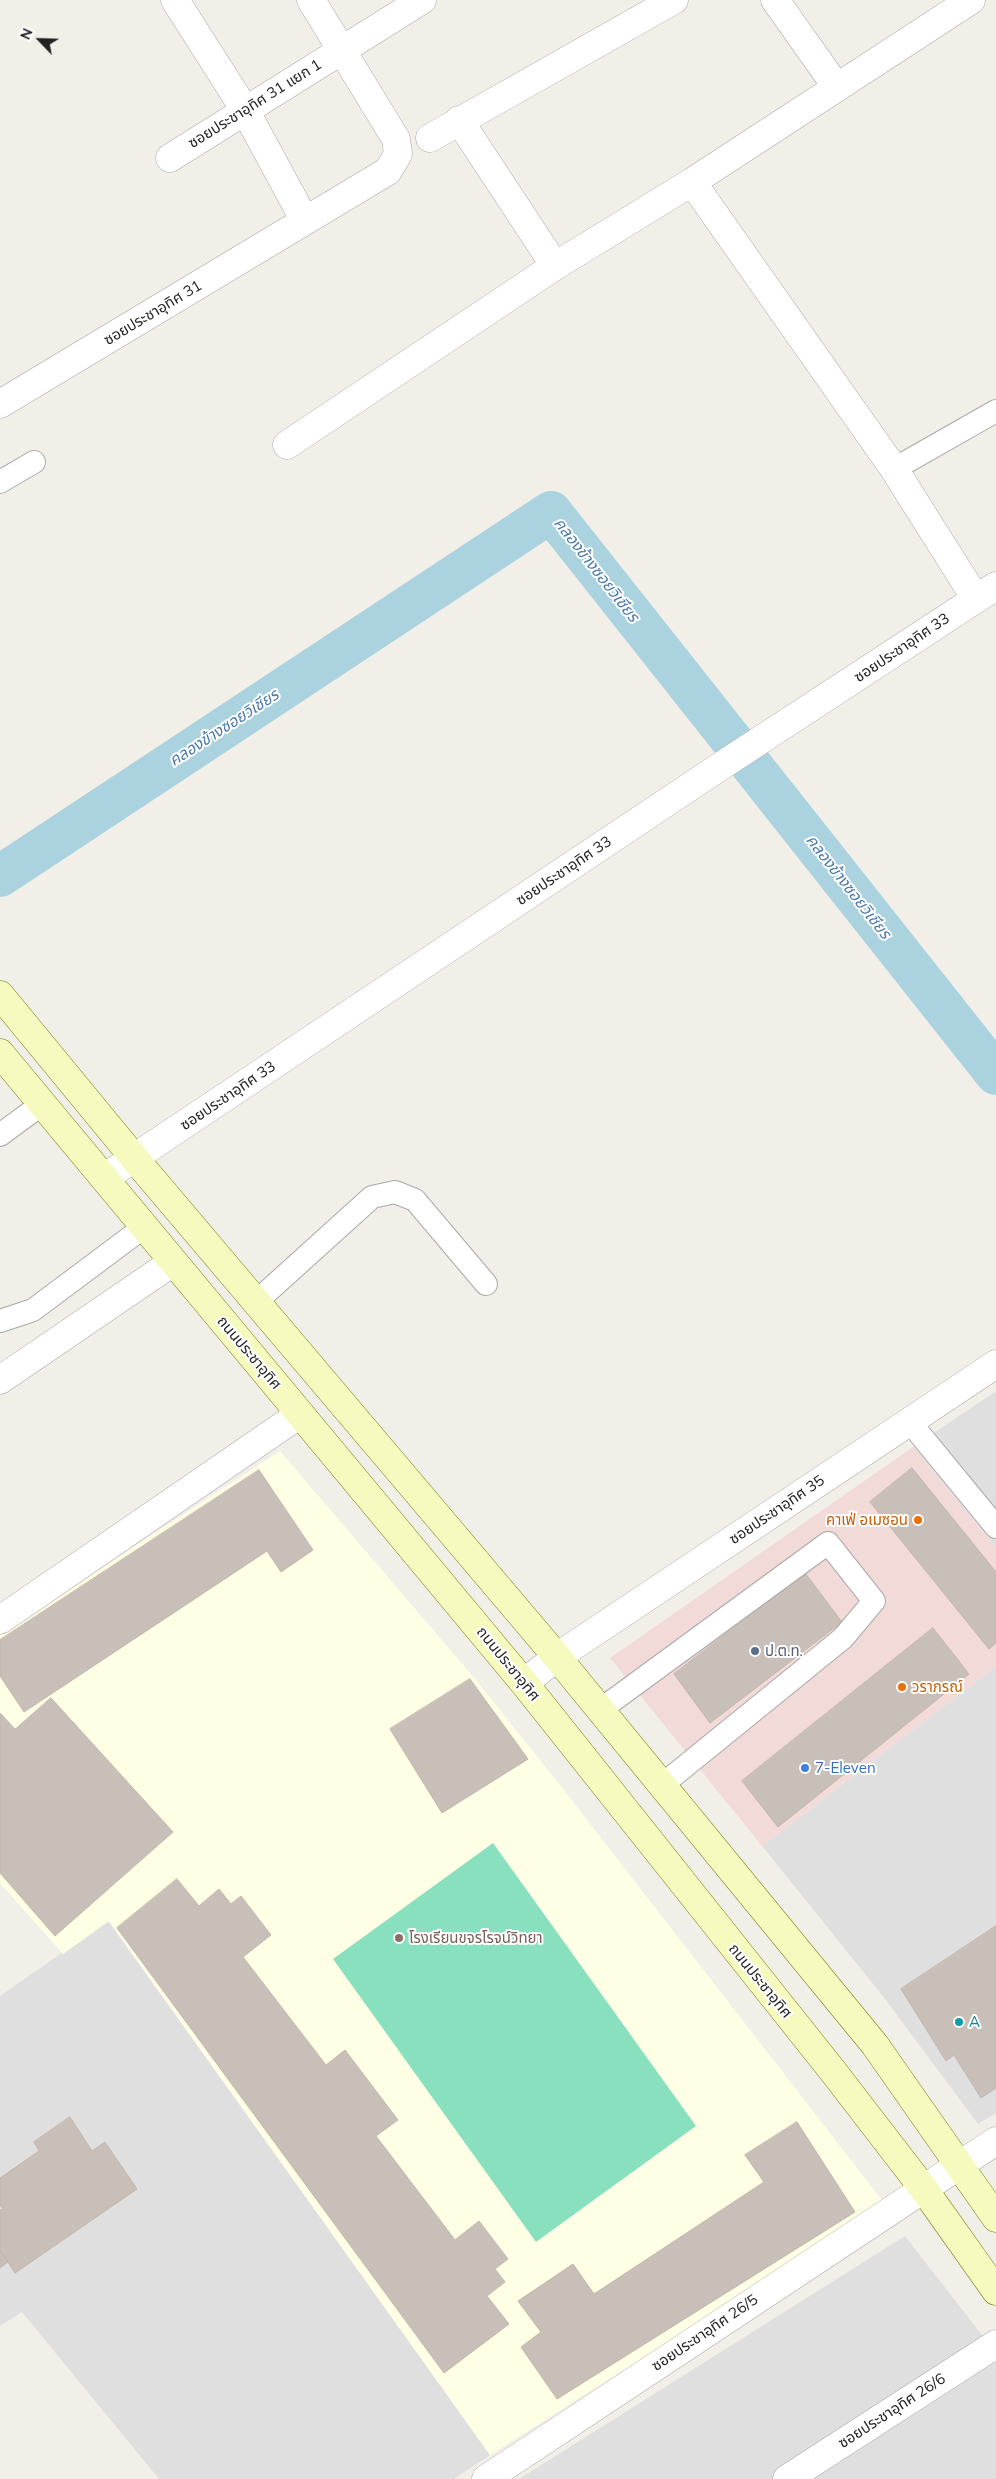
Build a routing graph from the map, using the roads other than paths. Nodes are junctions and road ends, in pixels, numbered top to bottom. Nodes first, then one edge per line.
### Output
1 (175, 0) edge
2 (311, 0) edge
3 (422, 0) edge
4 (674, 0) edge
5 (775, 0) edge
6 (971, 0) edge
7 (341, 51) junction
8 (836, 86) junction
9 (245, 110) junction
10 (459, 120) junction
11 (430, 138) dead end
12 (170, 158) dead end
13 (692, 182) junction
14 (305, 221) junction
15 (555, 266) junction
16 (0, 404) edge
17 (996, 411) edge
18 (287, 445) dead end
19 (34, 462) dead end
20 (894, 469) junction
21 (0, 482) edge
22 (986, 592) edge
23 (0, 995) edge
24 (4, 1066) edge
25 (42, 1104) junction
26 (0, 1134) edge
27 (135, 1158) junction
28 (104, 1178) junction
29 (144, 1227) junction
30 (173, 1262) junction
31 (486, 1284) dead end
32 (257, 1301) junction
33 (0, 1321) edge
34 (996, 1364) edge
35 (0, 1380) edge
36 (300, 1414) junction
37 (909, 1421) junction
38 (996, 1527) edge
39 (0, 1620) edge
40 (558, 1657) junction
41 (524, 1683) junction
42 (600, 1710) junction
43 (662, 1785) junction
44 (996, 2142) edge
45 (959, 2165) junction
46 (923, 2188) junction
47 (995, 2216) edge
48 (996, 2291) edge
49 (996, 2344) edge
50 (486, 2479) edge
51 (787, 2479) edge

1 - 9 street
2 - 7 street, ซอยประชาอุทิศ 31
3 - 7 street, ซอยประชาอุทิศ 31 แยก 1
4 - 10 street
5 - 8 street
6 - 8 street
7 - 9 street, ซอยประชาอุทิศ 31 แยก 1
7 - 14 street, ซอยประชาอุทิศ 31
8 - 13 street
9 - 12 street, ซอยประชาอุทิศ 31 แยก 1
9 - 14 street
10 - 11 street
10 - 15 street
13 - 15 street
13 - 20 street
14 - 16 street, ซอยประชาอุทิศ 31
15 - 18 street
17 - 20 lane
19 - 21 lane
20 - 22 street
22 - 27 street, ซอยประชาอุทิศ 33
23 - 27 main road
24 - 25 main road, ถนนประชาอุทิศ
25 - 26 lane
25 - 28 main road, ถนนประชาอุทิศ
27 - 28 street, ซอยประชาอุทิศ 33
27 - 32 main road
28 - 29 main road, ถนนประชาอุทิศ
29 - 30 main road, ถนนประชาอุทิศ
29 - 33 lane
30 - 35 street
30 - 36 main road, ถนนประชาอุทิศ
31 - 32 lane
32 - 40 main road
34 - 37 street, ซอยประชาอุทิศ 35
36 - 39 street
36 - 41 main road, ถนนประชาอุทิศ
37 - 38 lane
37 - 40 street, ซอยประชาอุทิศ 35
40 - 41 street, ซอยประชาอุทิศ 35
40 - 42 main road
41 - 46 main road, ถนนประชาอุทิศ
42 - 43 main road
42 - 43 lane
43 - 45 main road
44 - 45 street, ซอยประชาอุทิศ 26/5
45 - 46 street, ซอยประชาอุทิศ 26/5
45 - 47 main road
46 - 48 main road, ถนนประชาอุทิศ
46 - 50 street, ซอยประชาอุทิศ 26/5
49 - 51 street, ซอยประชาอุทิศ 26/6

